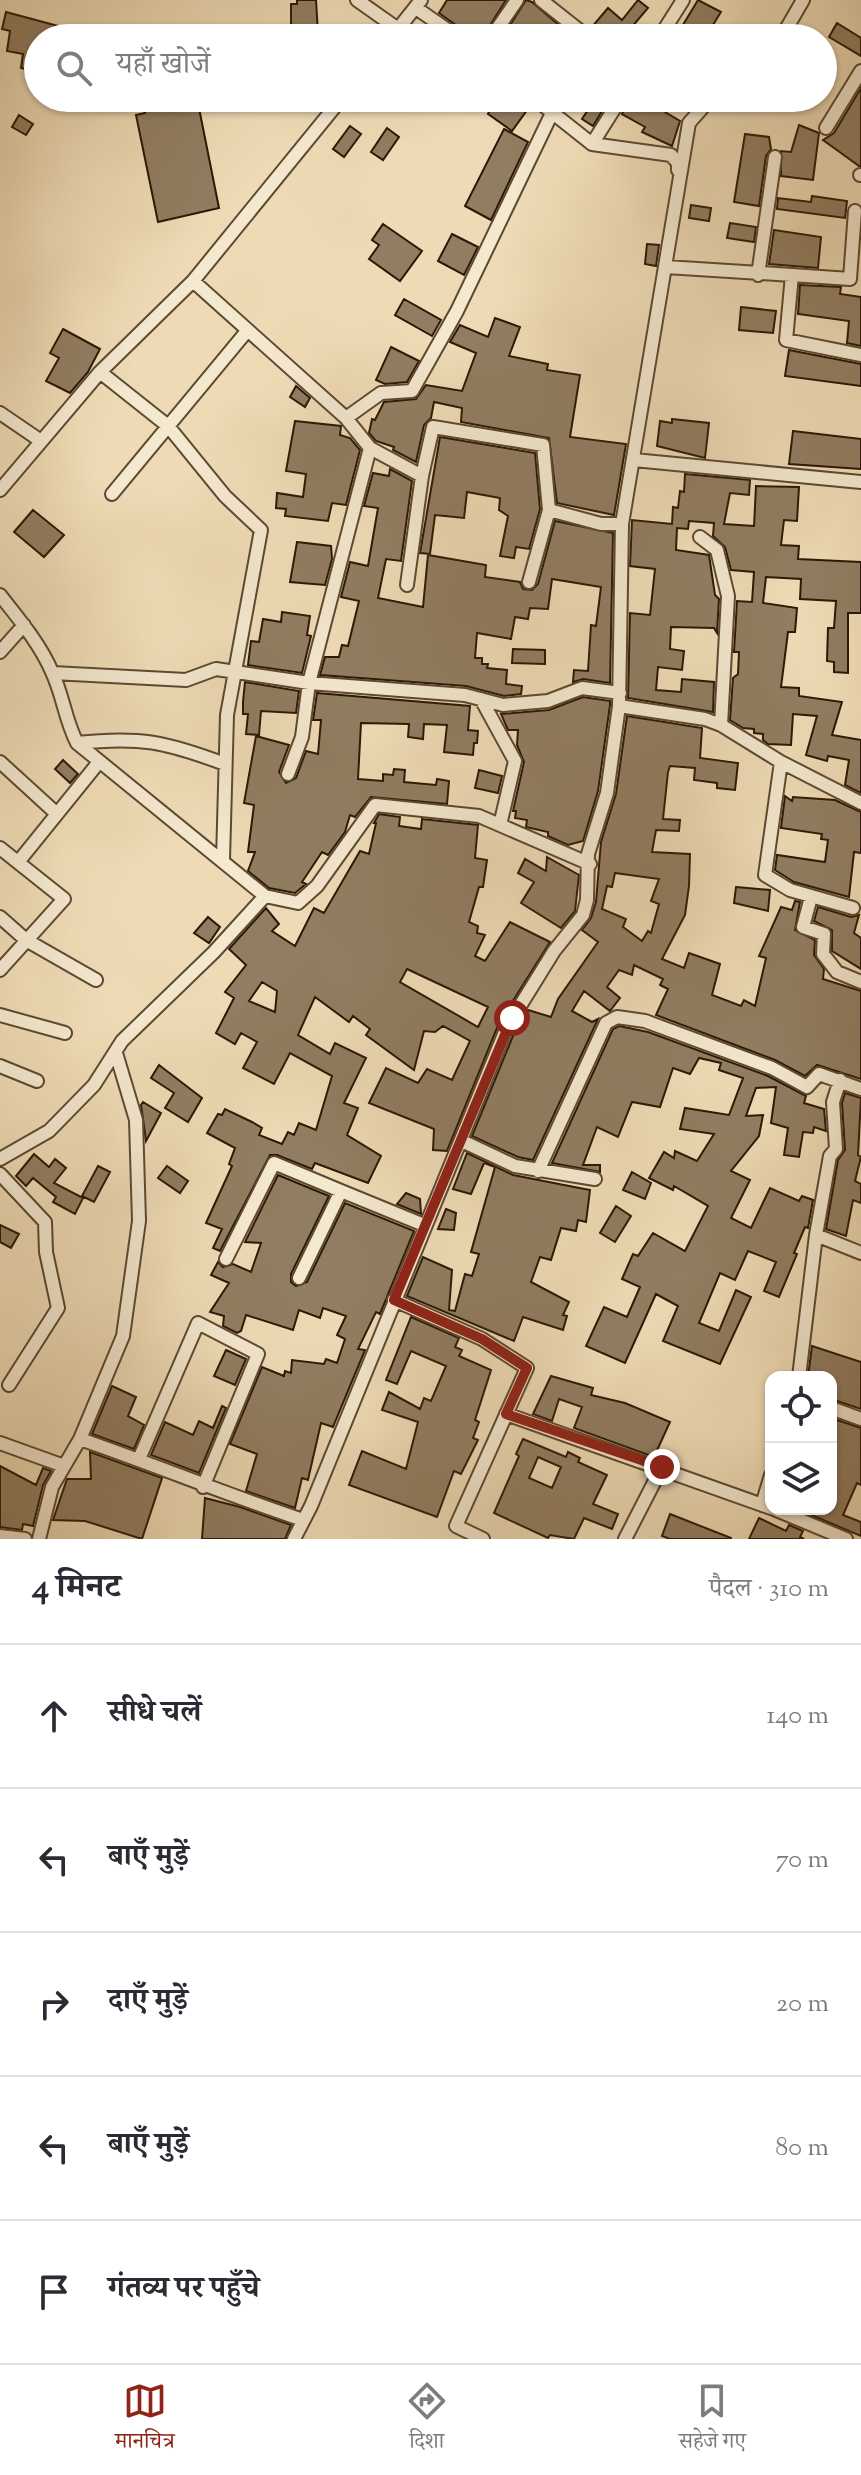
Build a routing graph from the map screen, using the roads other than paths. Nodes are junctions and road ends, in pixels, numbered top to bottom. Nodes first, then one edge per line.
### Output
1 (357, 0) edge
2 (517, 0) edge
3 (541, 0) edge
4 (683, 0) edge
5 (803, 0) edge
6 (419, 4) edge
7 (383, 24) edge
8 (402, 24) edge
9 (443, 24) edge
10 (501, 24) edge
11 (571, 24) edge
12 (668, 24) edge
13 (789, 24) edge
14 (861, 71) edge
15 (837, 110) edge
16 (331, 112) edge
17 (612, 112) edge
18 (699, 112) edge
19 (836, 112) edge
20 (552, 113) joint
21 (826, 128) dead end
22 (592, 144) junction
23 (775, 157) dead end
24 (678, 182) junction
25 (855, 211) dead end
26 (666, 267) junction
27 (758, 275) junction
28 (792, 275) junction
29 (193, 281) junction
30 (247, 331) junction
31 (861, 355) edge
32 (100, 372) junction
33 (0, 413) edge
34 (346, 418) junction
35 (168, 426) junction
36 (41, 441) junction
37 (370, 448) junction
38 (634, 460) junction
39 (422, 476) junction
40 (861, 482) edge
41 (0, 490) edge
42 (112, 494) dead end
43 (549, 510) junction
44 (622, 524) junction
45 (700, 537) dead end
46 (529, 582) dead end
47 (407, 585) dead end
48 (0, 595) edge
49 (24, 625) junction
50 (0, 652) edge
51 (235, 671) junction
52 (53, 673) junction
53 (309, 683) junction
54 (481, 699) junction
55 (619, 699) junction
56 (721, 725) junction
57 (77, 743) junction
58 (0, 762) edge
59 (99, 762) junction
60 (781, 762) junction
61 (225, 764) junction
62 (288, 774) dead end
63 (861, 803) edge
64 (57, 814) junction
65 (500, 825) junction
66 (0, 848) edge
67 (223, 860) junction
68 (19, 861) junction
69 (590, 864) junction
70 (265, 896) junction
71 (811, 897) junction
72 (853, 908) dead end
73 (0, 917) edge
74 (26, 940) junction
75 (0, 970) edge
76 (96, 980) dead end
77 (861, 982) edge
78 (0, 1015) edge
79 (65, 1033) dead end
80 (116, 1053) junction
81 (0, 1066) edge
82 (840, 1080) junction
83 (37, 1081) dead end
84 (861, 1089) edge
85 (462, 1141) junction
86 (0, 1159) edge
87 (538, 1171) junction
88 (0, 1174) edge
89 (595, 1179) dead end
90 (341, 1191) junction
91 (424, 1225) junction
92 (816, 1235) junction
93 (861, 1253) edge
94 (226, 1259) dead end
95 (299, 1278) dead end
96 (394, 1300) junction
97 (800, 1371) edge
98 (9, 1385) dead end
99 (837, 1410) edge
100 (506, 1414) junction
101 (861, 1419) edge
102 (80, 1439) junction
103 (0, 1443) edge
104 (139, 1459) junction
105 (64, 1466) junction
106 (662, 1467) junction
107 (203, 1487) junction
108 (765, 1506) edge
109 (790, 1515) edge
110 (303, 1520) junction
111 (819, 1526) junction
112 (0, 1536) edge
113 (25, 1539) edge
114 (39, 1539) edge
115 (294, 1539) edge
116 (483, 1539) edge
117 (625, 1539) edge
118 (811, 1539) edge
119 (846, 1539) edge

1 - 7 street
2 - 10 street
3 - 11 street
4 - 12 street
5 - 13 street
6 - 8 street
6 - 9 street
14 - 15 street
16 - 29 street
17 - 22 street
18 - 24 street
19 - 21 street
20 - 22 street
20 - 34 street
22 - 24 street
23 - 27 street
24 - 26 street
25 - 28 street
26 - 27 street
26 - 38 street
27 - 28 street
28 - 31 street
29 - 30 street
29 - 32 street
30 - 34 street
30 - 35 street
32 - 35 street
32 - 36 street
33 - 36 street
34 - 37 street
35 - 42 street
35 - 51 street
36 - 41 street
37 - 39 street
37 - 53 street
38 - 40 street
38 - 44 street
39 - 43 street
39 - 47 street
43 - 44 street
43 - 46 street
44 - 55 street
45 - 56 street
48 - 49 street
49 - 50 street
49 - 52 street
51 - 52 street
51 - 53 street
51 - 61 street
52 - 57 street
53 - 54 street
53 - 62 street
54 - 55 street
54 - 65 street
55 - 56 street
55 - 69 street
56 - 60 street
57 - 59 street
57 - 61 street
58 - 64 street
59 - 64 street
59 - 67 street
60 - 63 street
60 - 71 street
61 - 67 street
64 - 68 street
65 - 69 street
65 - 70 street
66 - 68 street
67 - 70 street
68 - 74 street
69 - 85 street
70 - 80 street
71 - 72 street
71 - 77 street
73 - 74 street
74 - 75 street
74 - 76 street
78 - 79 street
80 - 86 street
80 - 102 street
81 - 83 street
82 - 84 street
82 - 87 street
82 - 92 street
85 - 87 street
85 - 91 street
87 - 89 street
88 - 98 street
90 - 91 street
90 - 94 street
90 - 95 street
91 - 96 street
92 - 93 street
92 - 97 street
96 - 100 street
96 - 110 street
99 - 101 street
100 - 106 street
100 - 116 street
102 - 104 street
102 - 105 street
103 - 105 street
104 - 107 street
104 - 107 street
105 - 114 street
106 - 108 street
106 - 117 street
107 - 110 street
109 - 111 street
110 - 115 street
111 - 118 street
111 - 119 street
112 - 113 street

